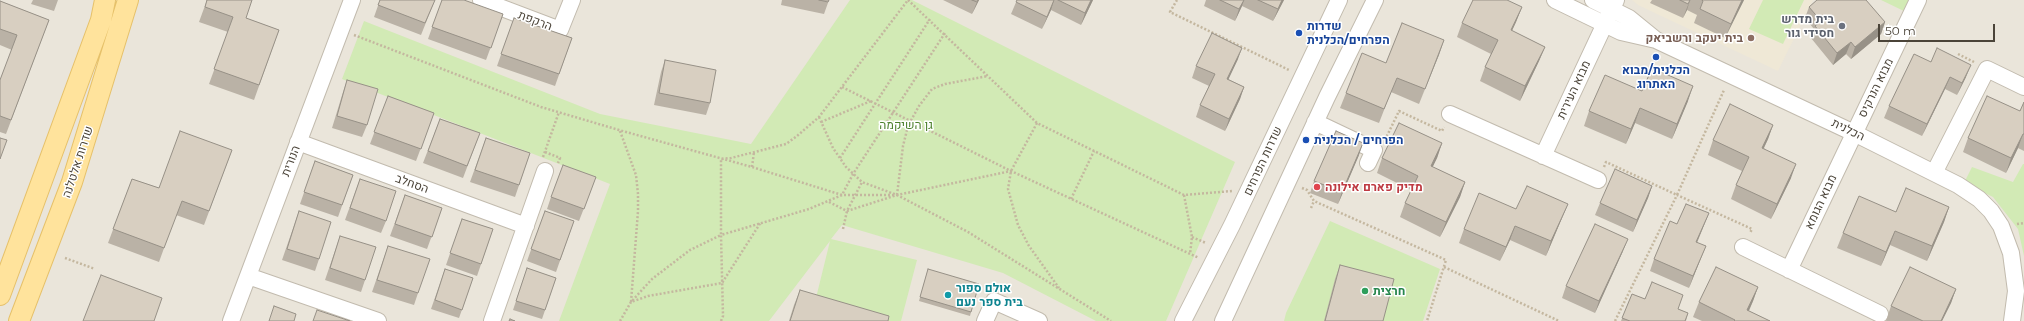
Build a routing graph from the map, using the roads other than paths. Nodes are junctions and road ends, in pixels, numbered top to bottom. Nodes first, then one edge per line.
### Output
1 (105, 0) edge
2 (128, 0) edge
3 (352, 0) edge
4 (481, 0) edge
5 (572, 0) edge
6 (1339, 0) edge
7 (1375, 0) edge
8 (1555, 0) edge
9 (1594, 0) edge
10 (1918, 0) edge
11 (1614, 4) edge
12 (1604, 24) junction
13 (1656, 40) junction
14 (2024, 87) edge
15 (1450, 114) road end
16 (1315, 122) junction
17 (1854, 133) junction
18 (298, 142) junction
19 (1543, 156) junction
20 (1371, 157) road end
21 (546, 171) dead end
22 (1934, 173) junction
23 (1598, 180) road end
24 (526, 226) junction
25 (1743, 247) road end
26 (1789, 270) junction
27 (248, 276) junction
28 (0, 295) edge
29 (1880, 314) dead end
30 (19, 321) edge
31 (230, 321) edge
32 (378, 321) edge
33 (492, 321) edge
34 (985, 321) edge
35 (1039, 321) edge
36 (1183, 321) edge
37 (1223, 321) edge
38 (2012, 321) edge

1 - 28 main road
2 - 30 main road, שדרות אלטלנה
3 - 18 street, הנורית
4 - 5 street, הרקפת
6 - 36 street, שדרות הפרחים
7 - 16 street
8 - 12 street, הכלנית
9 - 11 street, הכלנית
10 - 17 street, מבוא הנרקיס
11 - 12 street, מבוא העירית
11 - 13 street, הכלנית
12 - 13 street, הכלנית
12 - 19 street, מבוא העירית
13 - 17 street, הכלנית
14 - 22 street
15 - 19 street
16 - 20 street
16 - 37 street
17 - 22 street, הכלנית
17 - 26 street, מבוא הגומא
18 - 24 street, הסחלב
18 - 27 street, הנורית
19 - 23 street
21 - 24 street
22 - 38 street, הכלנית
24 - 33 street
25 - 26 street
26 - 29 street
27 - 31 street, הנורית
27 - 32 street
34 - 35 street

